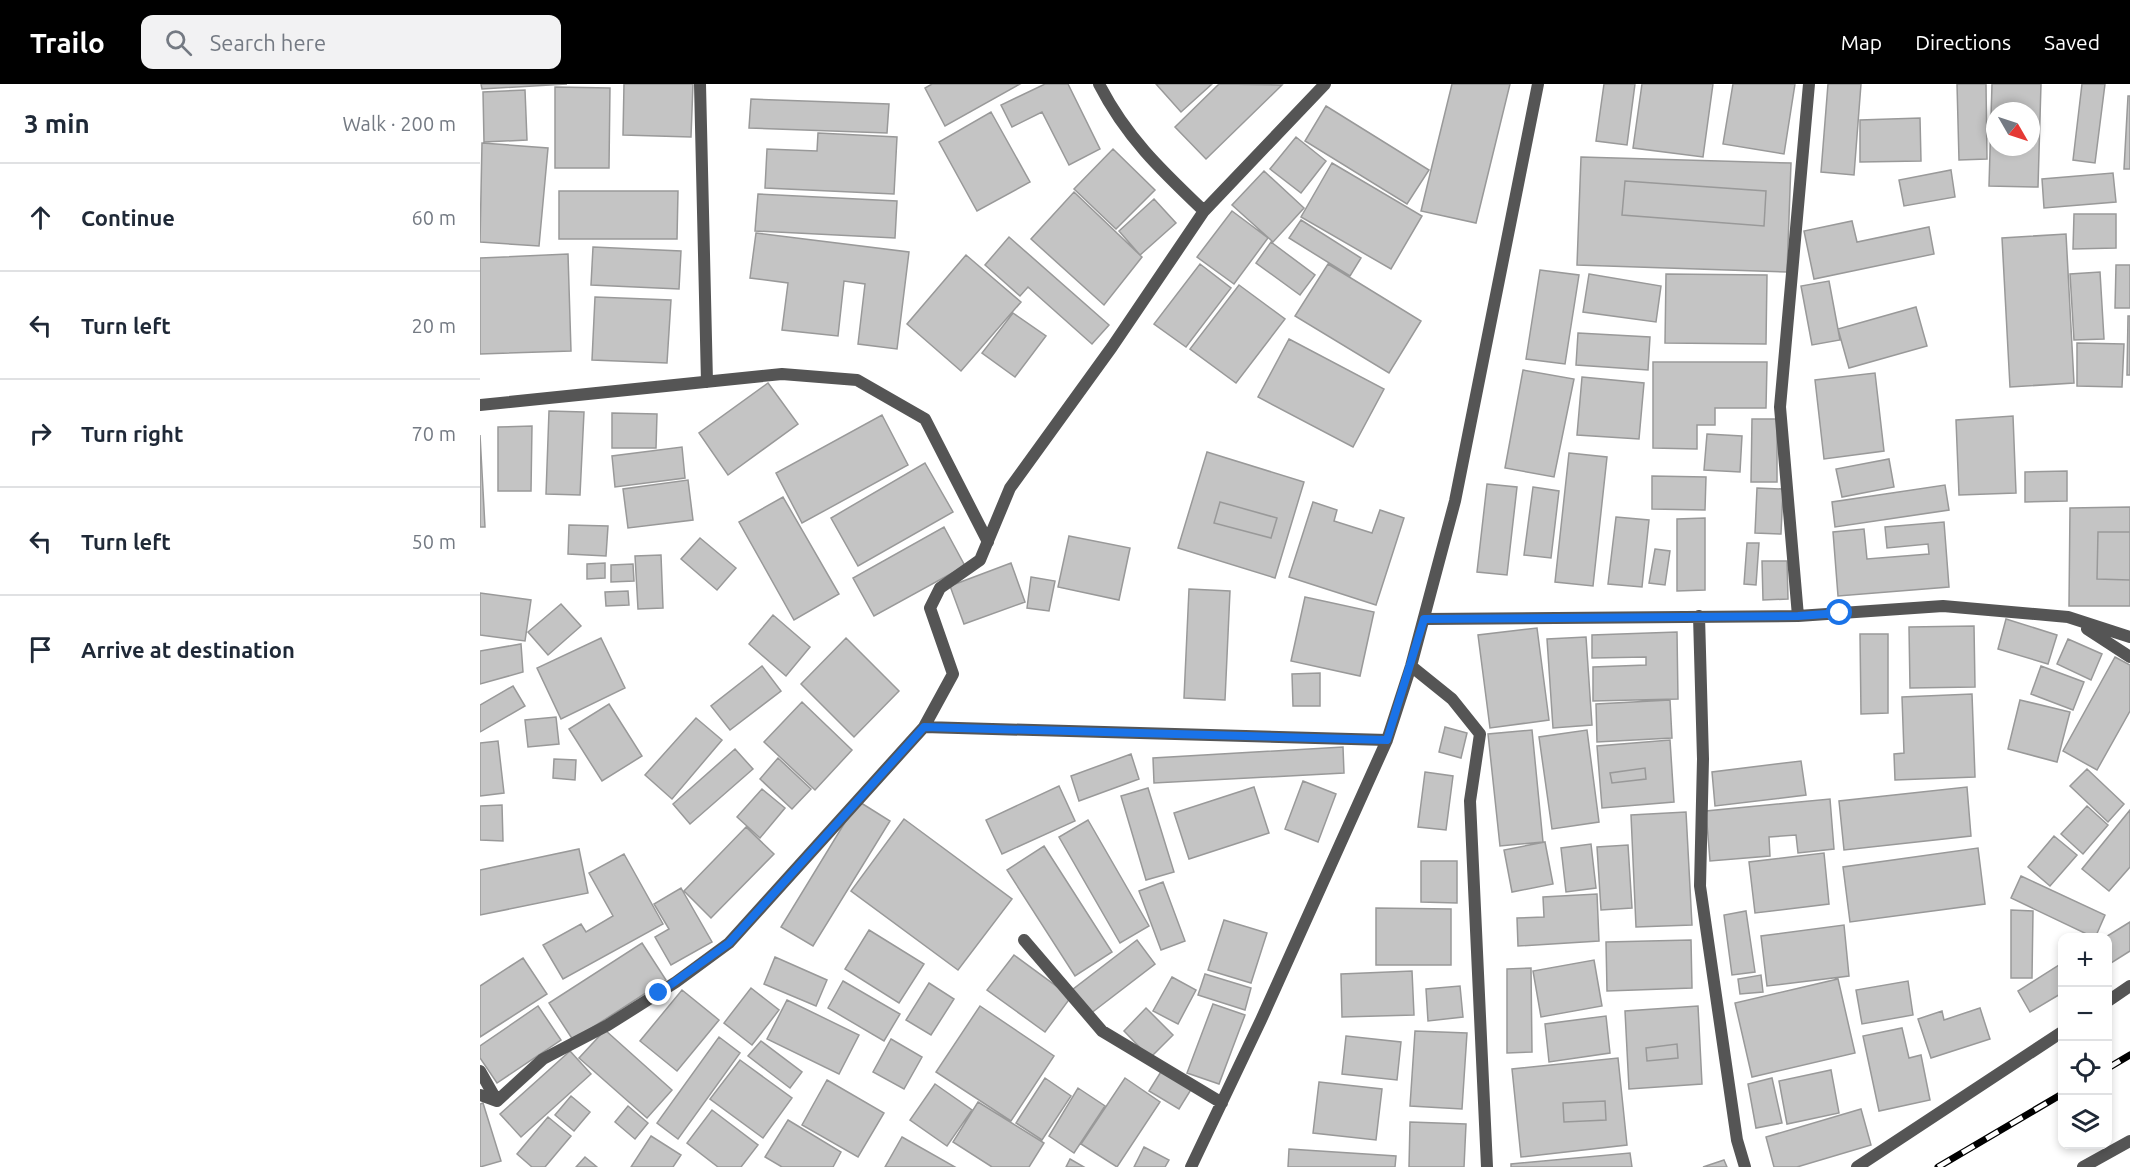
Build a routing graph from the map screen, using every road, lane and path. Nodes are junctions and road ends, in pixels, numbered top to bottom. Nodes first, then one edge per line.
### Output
1 (700, 84) edge
2 (1099, 84) edge
3 (1325, 84) edge
4 (1538, 84) edge
5 (1809, 84) edge
6 (1204, 211) junction
7 (707, 382) junction
8 (480, 405) edge
9 (988, 542) junction
10 (1699, 616) junction
11 (1798, 616) junction
12 (2068, 617) junction
13 (1424, 619) junction
14 (2130, 637) edge
15 (2130, 657) edge
16 (1411, 666) junction
17 (924, 727) junction
18 (1387, 740) junction
19 (1024, 940) dead end
20 (2130, 986) edge
21 (2112, 998) edge
22 (2058, 1035) edge
23 (480, 1071) edge
24 (480, 1095) edge
25 (497, 1101) junction
26 (1222, 1103) junction
27 (2130, 1141) edge
28 (1191, 1167) edge
29 (1487, 1167) edge
30 (1745, 1167) edge
31 (1857, 1167) edge
32 (2083, 1167) edge

1 - 7 street
2 - 6 street
3 - 6 street
4 - 13 street
5 - 11 street
6 - 9 street
7 - 8 street
7 - 9 street
9 - 17 street
10 - 11 street
10 - 13 street
10 - 30 street
11 - 12 street
12 - 14 street
12 - 15 street
13 - 16 street
16 - 18 street
16 - 29 street
17 - 18 street
17 - 25 street
18 - 26 street
19 - 26 street
20 - 21 street
22 - 31 street
23 - 25 street
24 - 25 street
26 - 28 street
27 - 32 street

